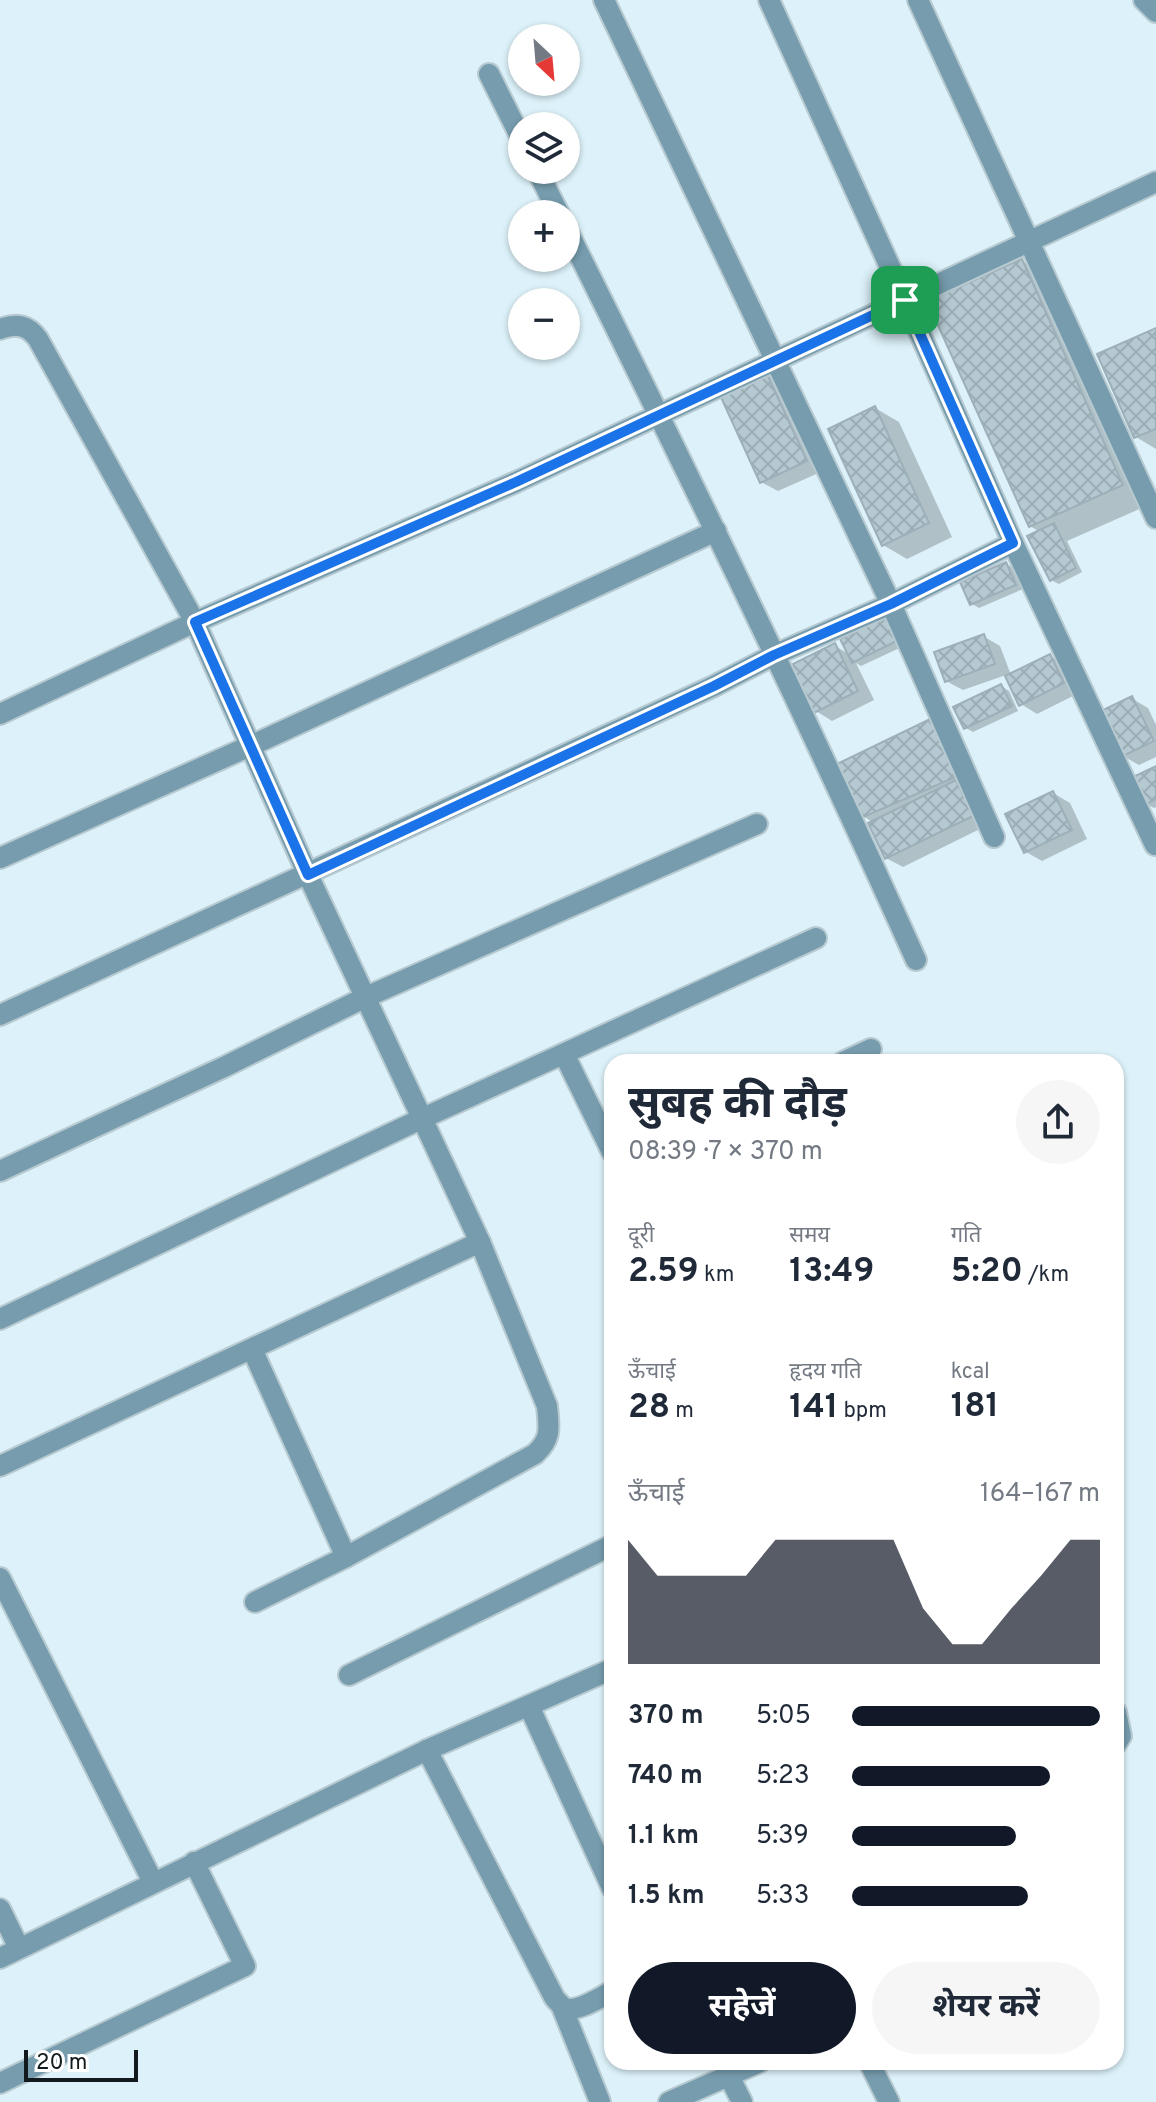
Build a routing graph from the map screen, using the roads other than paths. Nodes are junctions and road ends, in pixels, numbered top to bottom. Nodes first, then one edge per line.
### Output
1 (604, 0) edge
2 (769, 0) edge
3 (918, 0) edge
4 (1144, 0) edge
5 (1156, 12) edge
6 (489, 74) dead end
7 (508, 112) edge
8 (1154, 189) edge
9 (1029, 242) junction
10 (580, 256) edge
11 (905, 300) junction
12 (0, 329) edge
13 (776, 359) junction
14 (660, 415) junction
15 (1156, 518) edge
16 (716, 531) junction
17 (1013, 543) junction
18 (891, 604) junction
19 (195, 622) junction
20 (774, 655) junction
21 (0, 714) edge
22 (250, 746) junction
23 (757, 824) dead end
24 (994, 837) dead end
25 (1155, 845) edge
26 (0, 858) edge
27 (308, 875) junction
28 (816, 938) dead end
29 (916, 960) dead end
30 (366, 997) junction
31 (0, 1015) edge
32 (871, 1049) dead end
33 (564, 1054) junction
34 (860, 1054) edge
35 (421, 1119) junction
36 (604, 1136) edge
37 (0, 1171) edge
38 (480, 1242) junction
39 (0, 1319) edge
40 (252, 1349) junction
41 (0, 1466) edge
42 (604, 1549) edge
43 (346, 1557) junction
44 (0, 1578) edge
45 (255, 1602) dead end
46 (604, 1673) edge
47 (349, 1675) dead end
48 (529, 1706) junction
49 (427, 1750) junction
50 (194, 1862) junction
51 (604, 1870) edge
52 (153, 1882) junction
53 (0, 1909) edge
54 (9, 1953) edge
55 (604, 1995) edge
56 (562, 2007) junction
57 (742, 2070) edge
58 (873, 2070) edge
59 (729, 2076) junction
60 (0, 2083) edge
61 (600, 2102) edge
62 (669, 2102) edge
63 (742, 2102) edge
64 (889, 2102) edge

1 - 13 street
2 - 11 street
3 - 9 street
4 - 5 street
6 - 7 street
8 - 9 street
9 - 11 street
9 - 15 street
10 - 14 street
11 - 13 street
11 - 17 street
12 - 19 street
13 - 14 street
13 - 18 street
14 - 16 street
14 - 19 street
16 - 20 street
16 - 22 street
17 - 18 street
17 - 25 street
18 - 20 street
18 - 24 street
19 - 21 street
19 - 22 street
20 - 27 street
20 - 29 street
22 - 26 street
22 - 27 street
23 - 30 street
27 - 30 street
27 - 31 street
28 - 33 street
30 - 35 street
30 - 37 street
32 - 34 street
33 - 35 street
33 - 36 street
35 - 38 street
35 - 39 street
38 - 40 street
38 - 43 street
40 - 41 street
40 - 43 street
42 - 47 street
43 - 45 street
44 - 52 street
46 - 48 street
48 - 49 street
48 - 51 street
49 - 50 street
49 - 56 street
50 - 52 street
50 - 60 street
52 - 54 street
53 - 54 street
55 - 56 street
56 - 61 street
57 - 59 street
58 - 64 street
59 - 62 street
59 - 63 street

